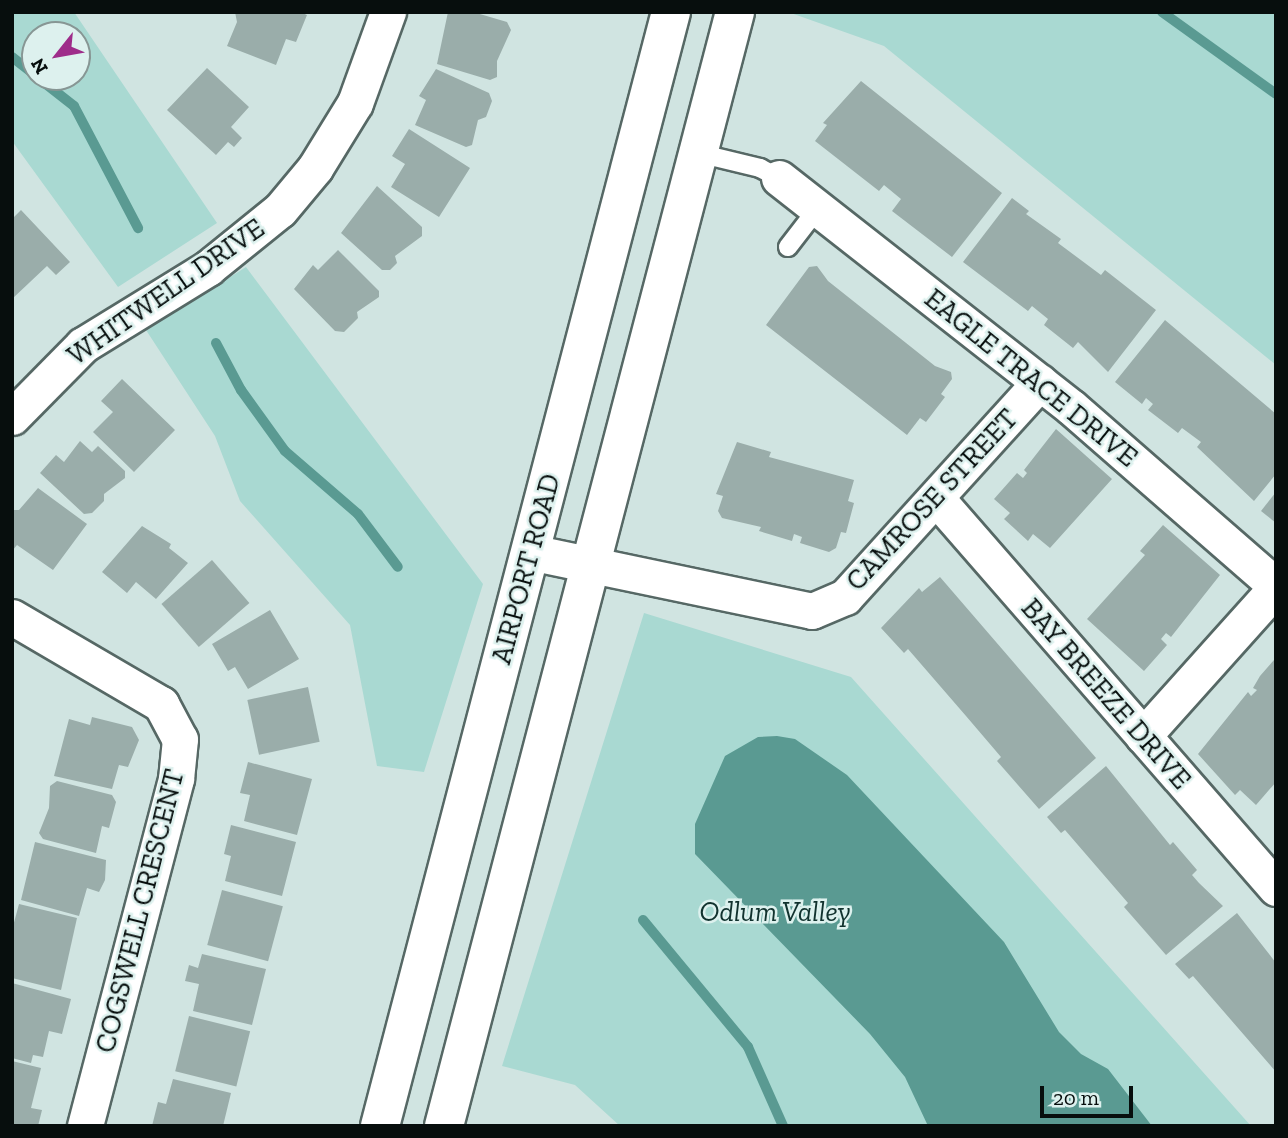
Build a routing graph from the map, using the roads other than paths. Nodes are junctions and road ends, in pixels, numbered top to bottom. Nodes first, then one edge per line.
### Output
1 (388, 12) edge
2 (671, 12) edge
3 (735, 12) edge
4 (698, 153) junction
5 (779, 178) joint
6 (818, 208) junction
7 (788, 247) dead end
8 (1040, 383) junction
9 (12, 417) edge
10 (937, 499) junction
11 (530, 552) junction
12 (591, 566) junction
13 (1276, 587) edge
14 (12, 617) edge
15 (1143, 736) junction
16 (1276, 888) edge
17 (85, 1126) edge
18 (380, 1126) edge
19 (444, 1126) edge

1 - 9 street, WHITWELL DRIVE
2 - 11 main road, AIRPORT ROAD
3 - 4 main road
4 - 5 lane
4 - 12 main road
5 - 6 street, EAGLE TRACE DRIVE
6 - 7 lane
6 - 8 street, EAGLE TRACE DRIVE
8 - 10 street, CAMROSE STREET
8 - 13 street, EAGLE TRACE DRIVE
10 - 12 street, CAMROSE STREET
10 - 15 street, BAY BREEZE DRIVE
11 - 12 street, CAMROSE STREET
11 - 18 main road, AIRPORT ROAD
12 - 19 main road
13 - 15 street
14 - 17 street, COGSWELL CRESCENT
15 - 16 street, BAY BREEZE DRIVE

